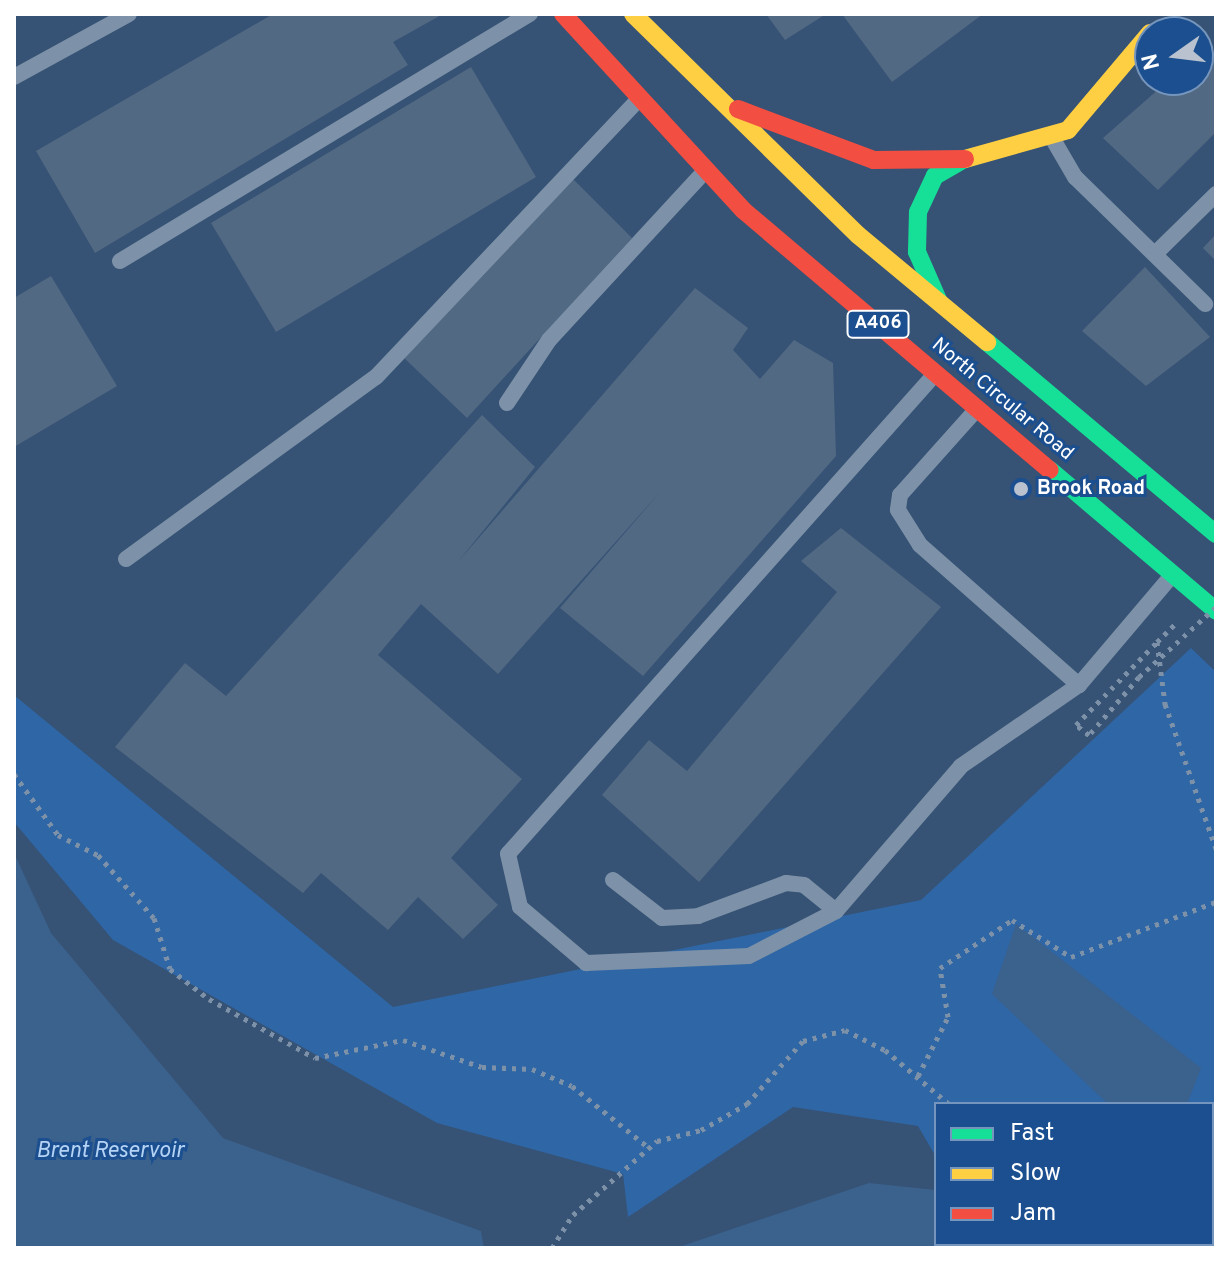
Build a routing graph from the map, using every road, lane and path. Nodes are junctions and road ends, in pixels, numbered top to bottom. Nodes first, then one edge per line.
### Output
1 (129, 14) edge
2 (530, 14) edge
3 (563, 14) edge
4 (633, 14) edge
5 (1134, 52) edge
6 (14, 77) edge
7 (711, 97) junction
8 (640, 98) junction
9 (1050, 135) junction
10 (965, 159) junction
11 (706, 170) junction
12 (1216, 194) edge
13 (1156, 253) junction
14 (120, 261) dead end
15 (1205, 304) dead end
16 (942, 308) junction
17 (936, 373) junction
18 (507, 403) dead end
19 (978, 408) junction
20 (1216, 534) edge
21 (126, 559) dead end
22 (1174, 573) junction
23 (1216, 609) edge
24 (1079, 685) junction
25 (14, 774) edge
26 (1216, 849) edge
27 (613, 880) dead end
28 (1216, 902) edge
29 (836, 911) junction
30 (918, 1076) junction
31 (947, 1102) edge
32 (649, 1148) junction
33 (552, 1248) edge

1 - 6 lane
2 - 14 lane
3 - 8 main road, North Circular Road / A406
4 - 7 main road, North Circular Road / A406
5 - 9 main road
7 - 10 main road
7 - 16 main road, North Circular Road / A406
8 - 11 main road, North Circular Road / A406
8 - 21 lane
9 - 10 main road
9 - 13 lane
10 - 16 main road
11 - 17 main road, North Circular Road / A406
11 - 18 lane
12 - 13 lane
13 - 15 lane
16 - 20 main road, North Circular Road / A406
17 - 19 main road, North Circular Road / A406
17 - 29 lane
19 - 22 main road, North Circular Road / A406
19 - 24 lane
22 - 23 main road, North Circular Road / A406
22 - 24 lane
23 - 26 path, bridge
24 - 29 lane
25 - 32 path
27 - 29 lane
28 - 30 path
30 - 31 path
30 - 32 path
32 - 33 path

